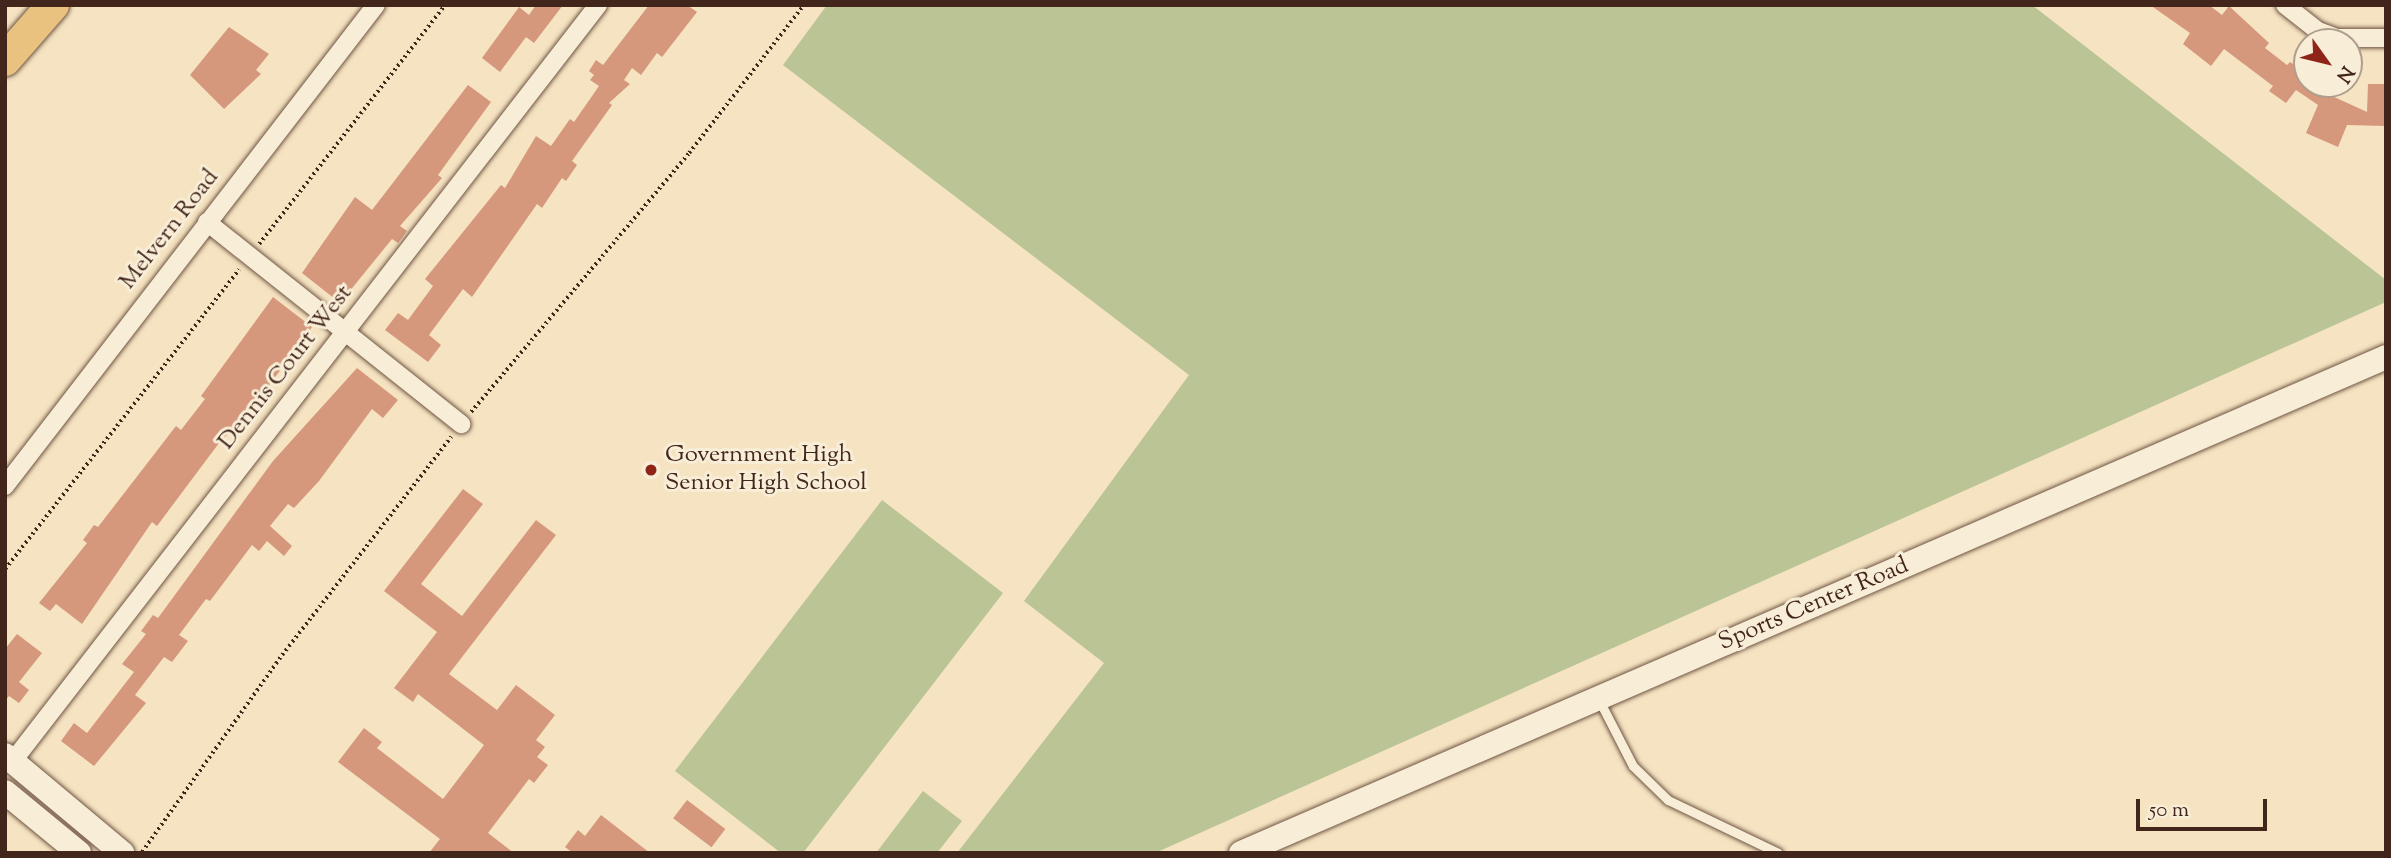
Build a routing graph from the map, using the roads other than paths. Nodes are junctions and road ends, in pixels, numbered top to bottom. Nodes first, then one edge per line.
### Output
1 (53, 5) edge
2 (376, 5) edge
3 (598, 5) edge
4 (2285, 5) edge
5 (2386, 38) edge
6 (5, 60) edge
7 (206, 222) junction
8 (345, 332) junction
9 (2386, 357) edge
10 (461, 424) dead end
11 (5, 486) edge
12 (1598, 698) junction
13 (9, 758) edge
14 (5, 792) edge
15 (79, 853) edge
16 (122, 853) edge
17 (1241, 853) edge
18 (1778, 853) edge

1 - 6 highway
2 - 7 street, Melvern Road
3 - 8 street, Dennis Court West
4 - 5 street
7 - 8 street
7 - 11 street, Melvern Road
8 - 10 street
8 - 13 street, Dennis Court West
9 - 12 main road, Sports Center Road
12 - 17 main road, Sports Center Road
12 - 18 lane
13 - 16 main road
14 - 15 main road

